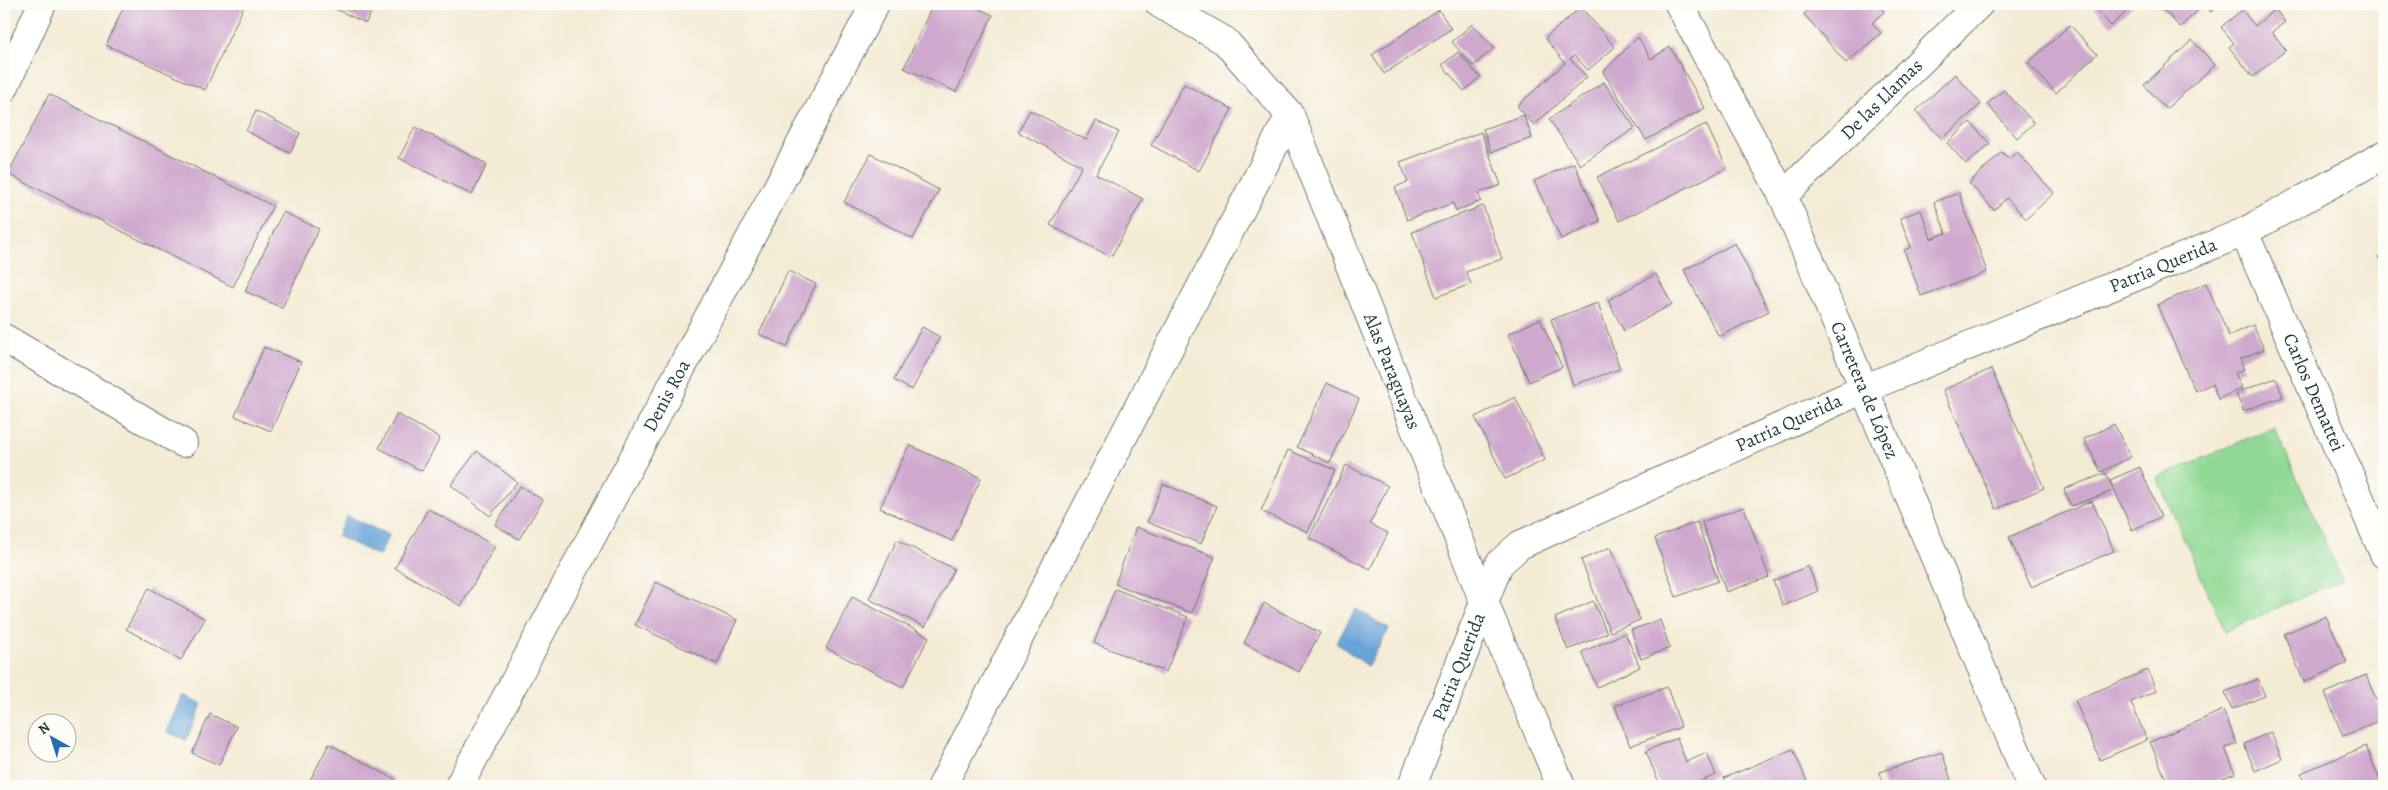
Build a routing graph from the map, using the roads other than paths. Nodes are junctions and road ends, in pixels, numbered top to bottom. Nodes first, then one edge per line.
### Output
1 (42, 4) edge
2 (875, 4) edge
3 (1160, 4) edge
4 (1680, 4) edge
5 (1979, 4) edge
6 (4, 88) edge
7 (1290, 115) junction
8 (2384, 155) edge
9 (1783, 196) junction
10 (2244, 232) junction
11 (4, 338) edge
12 (1866, 388) junction
13 (183, 444) dead end
14 (2384, 554) edge
15 (1484, 602) junction
16 (459, 786) edge
17 (942, 786) edge
18 (1412, 786) edge
19 (1560, 786) edge
20 (2031, 786) edge

1 - 6 street
2 - 16 street, Denis Roa
3 - 7 street, Alas Paraguayas
4 - 9 street, Carretera de López
5 - 9 street, De las Llamas
7 - 15 street, Alas Paraguayas
7 - 17 street
8 - 10 street, Patria Querida
9 - 12 street, Carretera de López
10 - 12 street, Patria Querida
10 - 14 street, Carlos Demattei
11 - 13 street
12 - 15 street, Patria Querida
12 - 20 street, Carretera de López
15 - 18 street, Patria Querida
15 - 19 street, Alas Paraguayas

